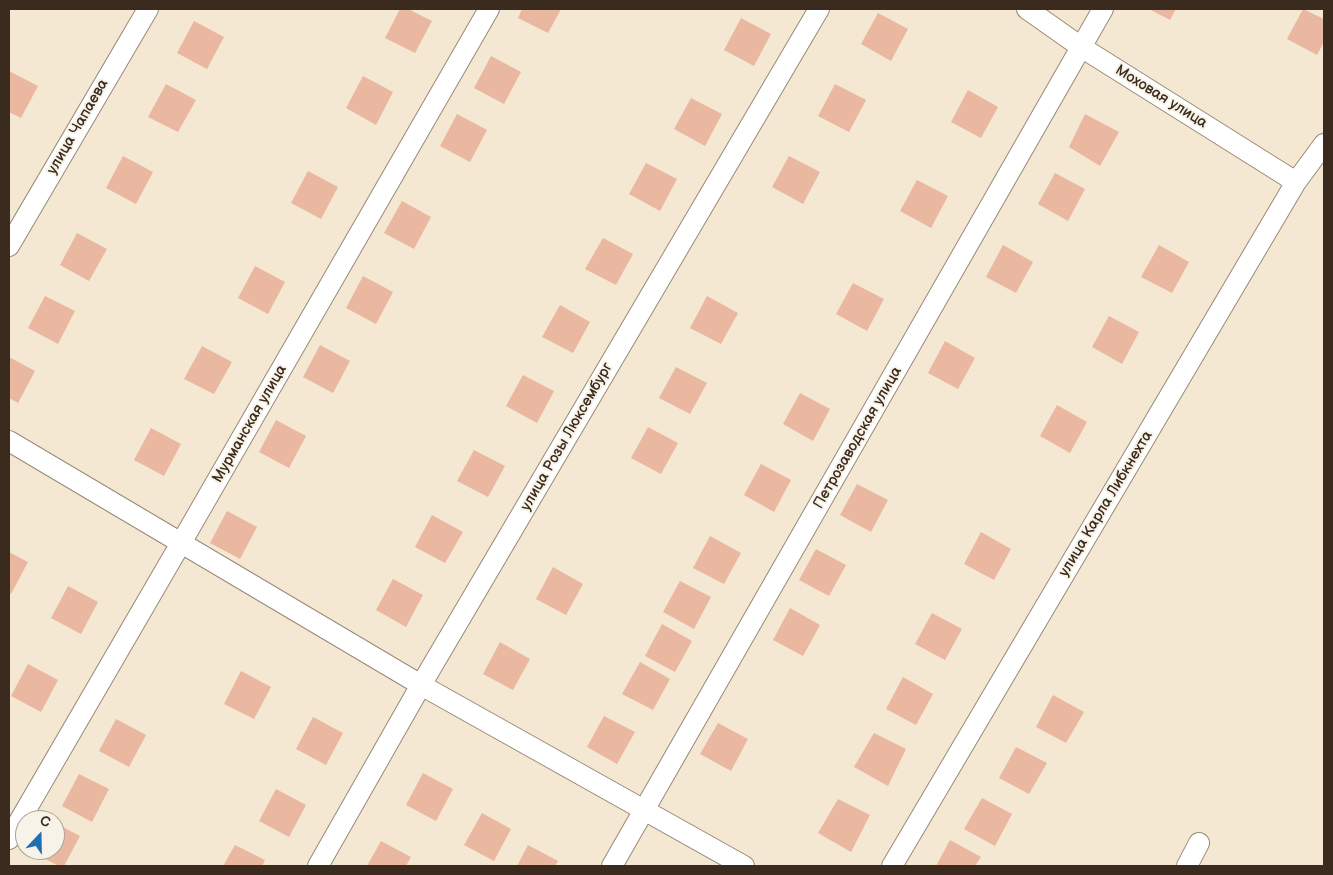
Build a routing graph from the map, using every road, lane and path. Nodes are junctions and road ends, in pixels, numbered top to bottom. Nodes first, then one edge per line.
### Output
1 (148, 9) edge
2 (489, 9) edge
3 (819, 9) edge
4 (1027, 9) edge
5 (1103, 9) edge
6 (1081, 47) junction
7 (1324, 144) edge
8 (1296, 182) junction
9 (9, 246) edge
10 (9, 441) edge
11 (181, 543) junction
12 (421, 685) junction
13 (644, 811) junction
14 (9, 839) edge
15 (1199, 843) dead end
16 (318, 866) edge
17 (612, 866) edge
18 (744, 866) edge
19 (892, 866) edge
20 (1187, 866) edge

1 - 9 street, улица Чапаева
2 - 11 street, Мурманская улица
3 - 12 street, улица Розы Люксембург
4 - 6 street, Моховая улица
5 - 6 street, Петрозаводская улица
6 - 8 street, Моховая улица
6 - 13 street, Петрозаводская улица
7 - 8 street, улица Карла Либкнехта
8 - 19 street, улица Карла Либкнехта
10 - 11 street
11 - 12 street
11 - 14 street, Мурманская улица
12 - 13 street
12 - 16 street, улица Розы Люксембург
13 - 17 street, Петрозаводская улица
13 - 18 street
15 - 20 street

